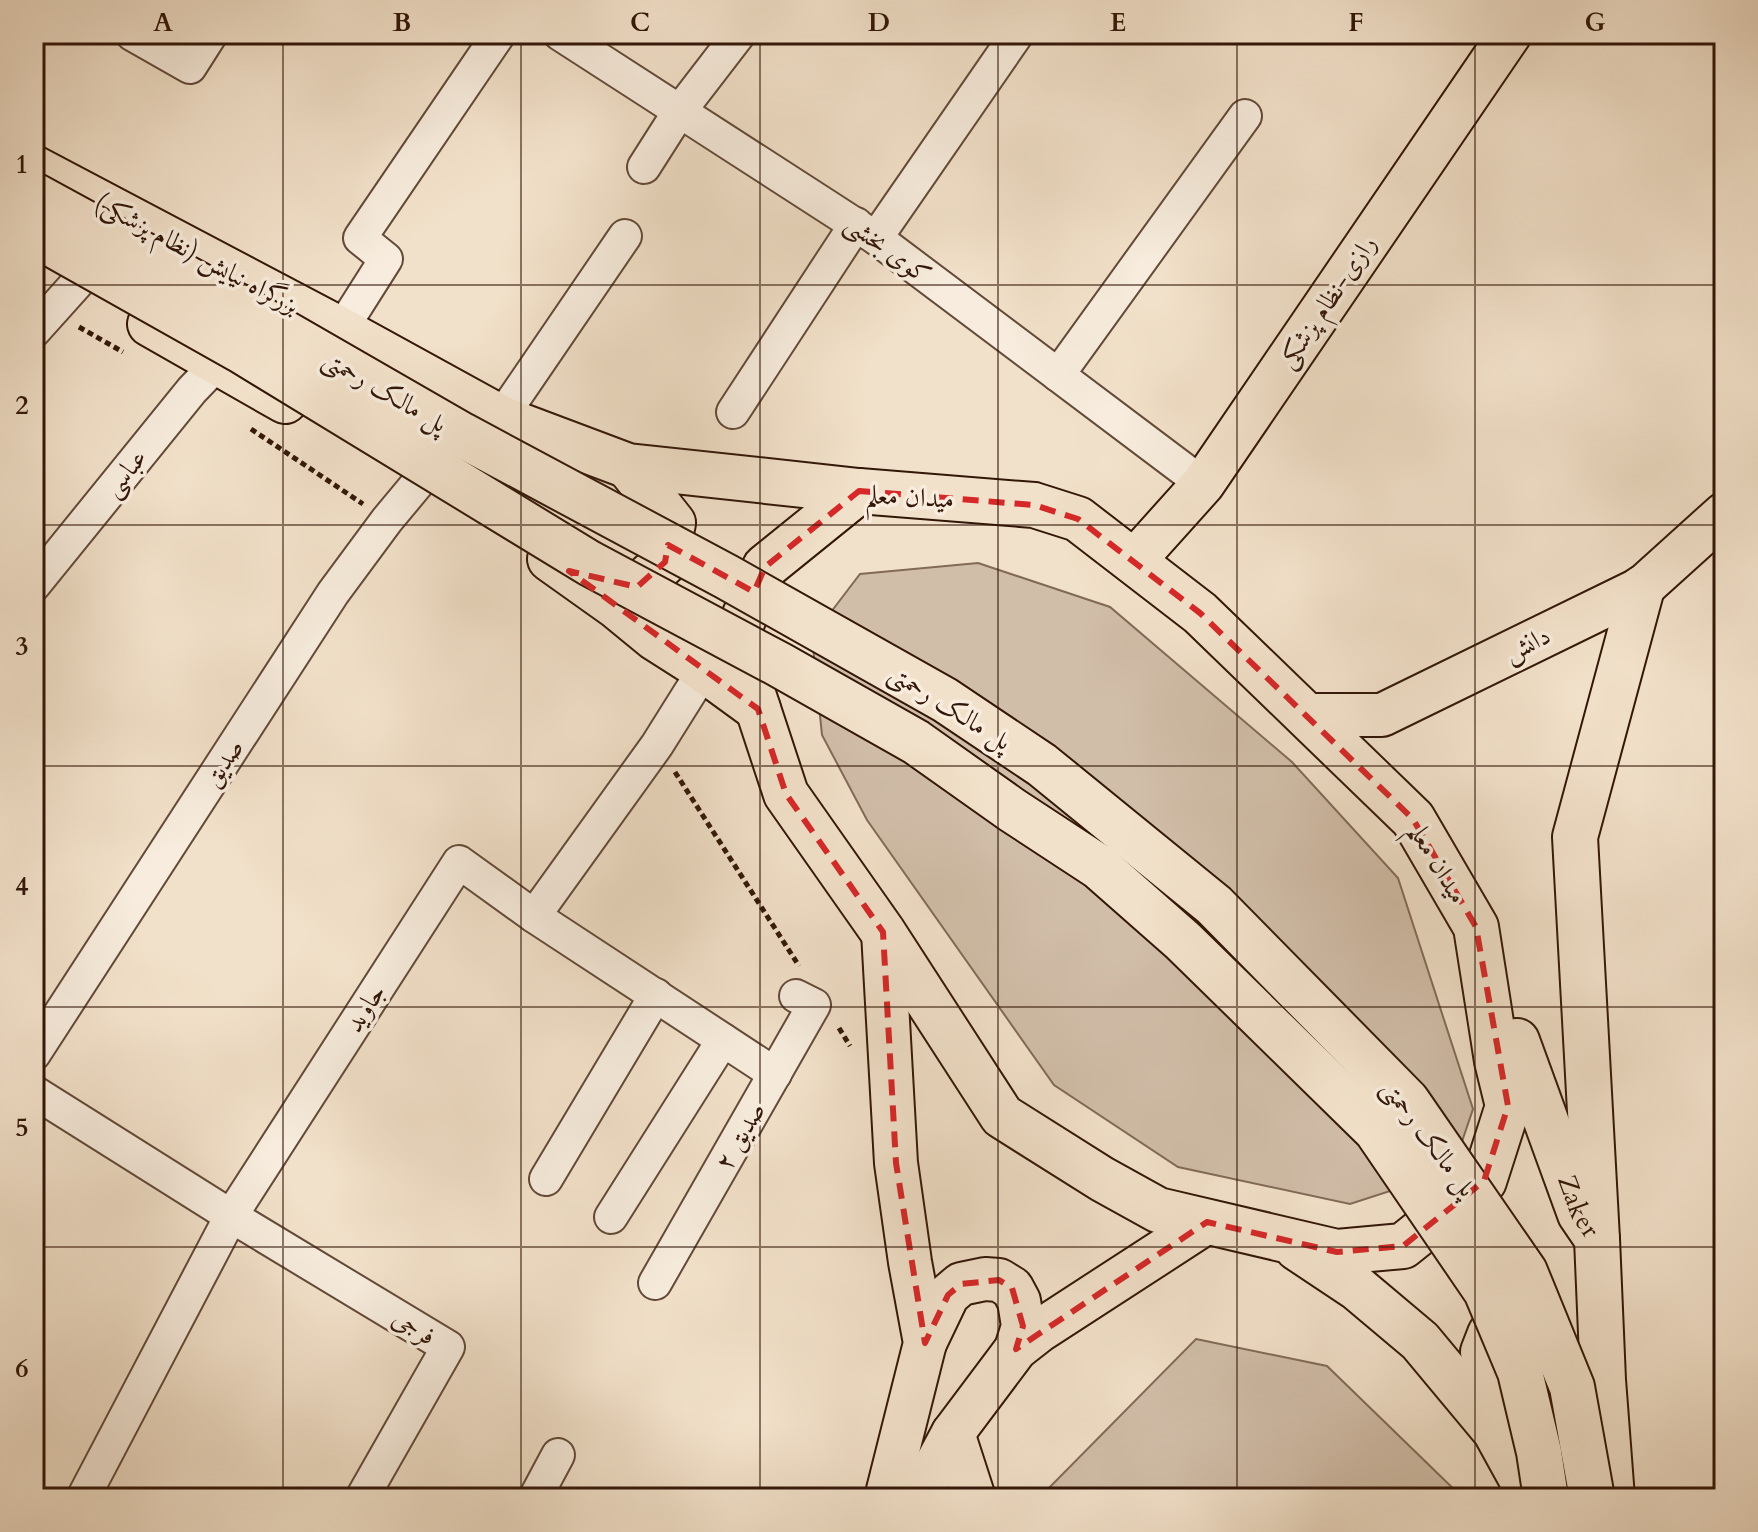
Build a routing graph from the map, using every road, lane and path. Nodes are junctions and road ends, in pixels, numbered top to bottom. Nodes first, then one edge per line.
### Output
1 (132, 34) edge
2 (211, 34) edge
3 (499, 34) edge
4 (560, 34) edge
5 (739, 34) edge
6 (1017, 34) edge
7 (1510, 34) edge
8 (679, 112) junction
9 (1245, 116) dead end
10 (644, 167) dead end
11 (34, 168) edge
12 (34, 195) edge
13 (866, 231) junction
14 (34, 234) edge
15 (625, 236) dead end
16 (34, 257) edge
17 (78, 282) junction
18 (341, 330) junction
19 (34, 331) edge
20 (218, 363) junction
21 (1058, 375) junction
22 (733, 412) dead end
23 (503, 419) junction
24 (628, 466) junction
25 (422, 478) junction
26 (1203, 484) junction
27 (859, 491) junction
28 (1724, 514) edge
29 (1133, 562) junction
30 (569, 571) junction
31 (34, 585) edge
32 (1642, 588) junction
33 (704, 670) junction
34 (758, 709) junction
35 (1305, 715) junction
36 (657, 745) junction
37 (534, 916) junction
38 (1476, 927) junction
39 (883, 932) junction
40 (798, 983) joint
41 (656, 995) junction
42 (835, 1022) dead end
43 (723, 1040) junction
44 (852, 1049) dead end
45 (34, 1054) edge
46 (775, 1074) junction
47 (34, 1093) edge
48 (546, 1179) dead end
49 (231, 1216) junction
50 (611, 1217) dead end
51 (1207, 1222) junction
52 (1597, 1239) junction
53 (1285, 1240) junction
54 (655, 1283) dead end
55 (925, 1343) junction
56 (1016, 1349) junction
57 (1603, 1380) junction
58 (953, 1433) junction
59 (558, 1455) dead end
60 (1535, 1496) edge
61 (83, 1498) edge
62 (362, 1498) edge
63 (535, 1498) edge
64 (886, 1498) edge
65 (918, 1498) edge
66 (974, 1498) edge
67 (1592, 1498) edge
68 (1612, 1498) edge

1 - 2 street
3 - 18 street
4 - 8 street, کوی بخشی
5 - 8 street
6 - 13 street
7 - 26 main road, رازی-نظام پزشکی
8 - 10 street
8 - 13 street, کوی بخشی
9 - 21 street
11 - 18 highway, بزرگراه نیایش (نظام پزشکی)
12 - 67 highway, پل مالک رحمتی, bridge
13 - 21 street, کوی بخشی
13 - 22 street
14 - 60 highway, پل مالک رحمتی, bridge
15 - 23 street
16 - 17 highway
17 - 19 street
17 - 20 highway
18 - 23 highway, بزرگراه نیایش (نظام پزشکی)
20 - 25 highway
20 - 31 street, عباسی
21 - 26 street, کوی بخشی
23 - 24 highway, بزرگراه نیایش (نظام پزشکی)
24 - 27 highway, بزرگراه نیایش (نظام پزشکی)
24 - 30 highway
25 - 30 highway
25 - 45 street, صدیق
26 - 29 main road, رازی-نظام پزشکی
27 - 29 highway, میدان معلم
27 - 34 highway, میدان معلم
28 - 32 main road, دانش
29 - 35 highway, میدان معلم
30 - 33 highway
32 - 35 main road, دانش
32 - 52 highway
33 - 34 highway
33 - 36 street
34 - 39 highway, میدان معلم
35 - 38 highway, میدان معلم
36 - 37 street
36 - 40 path
37 - 41 street
37 - 49 street, جاوید
38 - 52 highway, Zaker
38 - 53 highway, میدان معلم
39 - 51 highway, میدان معلم
39 - 55 main road
40 - 46 street, صدیق ۲
41 - 43 street
41 - 48 street
42 - 44 path
43 - 46 street
43 - 50 street
46 - 54 street, صدیق ۲
47 - 49 street
49 - 61 street, جاوید
49 - 62 street, فرجی
51 - 53 highway, میدان معلم
51 - 56 main road
52 - 57 highway, Zaker
53 - 60 highway
55 - 56 main road
55 - 64 main road
56 - 58 main road
57 - 60 highway
57 - 68 highway, Zaker
58 - 65 main road
58 - 66 main road
59 - 63 street

